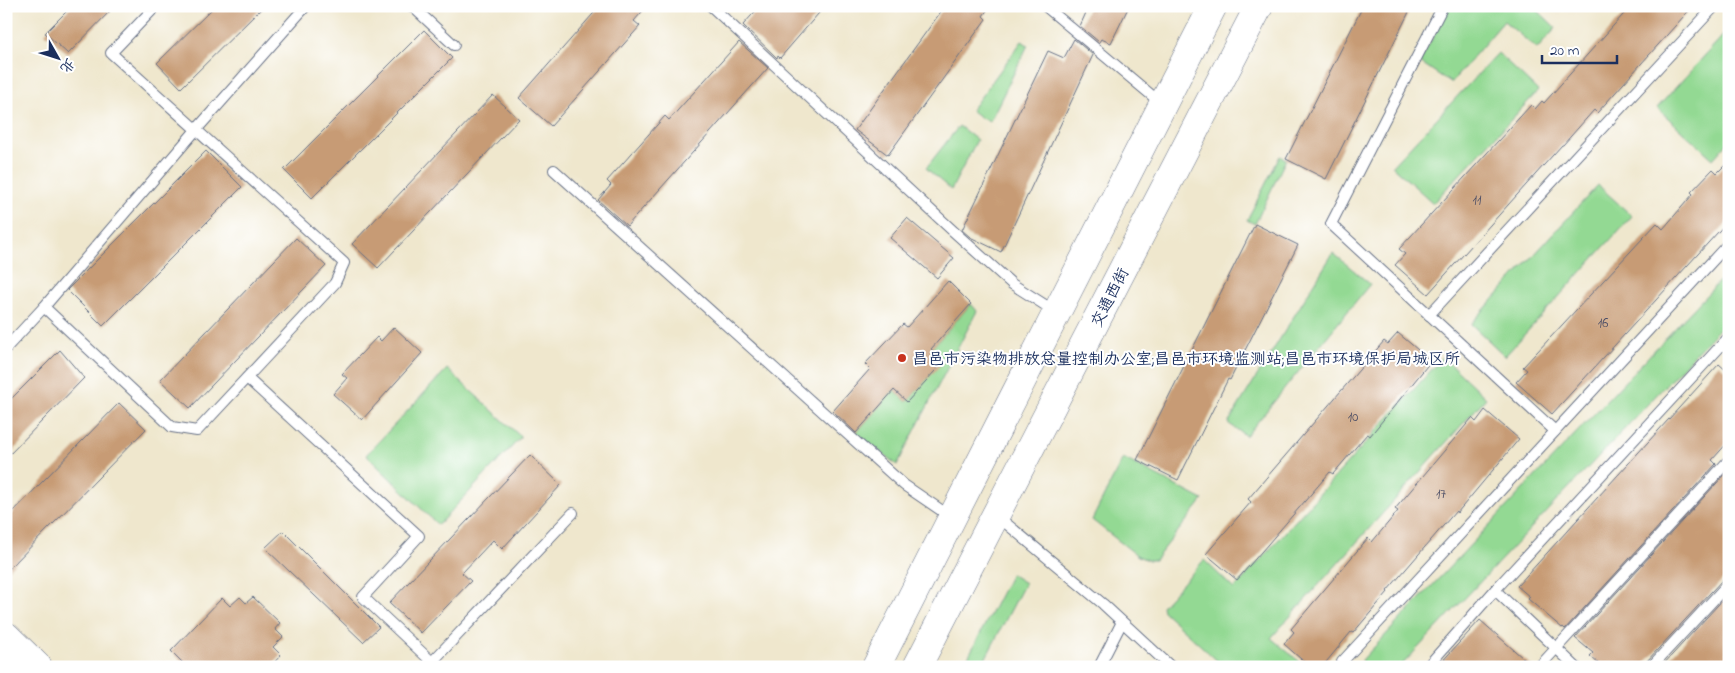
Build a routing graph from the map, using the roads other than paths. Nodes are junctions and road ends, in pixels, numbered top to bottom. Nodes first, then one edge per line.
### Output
1 (156, 6) edge
2 (306, 6) edge
3 (412, 6) edge
4 (711, 6) edge
5 (1046, 6) edge
6 (1213, 6) edge
7 (1259, 6) edge
8 (1443, 6) edge
9 (1715, 6) edge
10 (454, 45) dead end
11 (1163, 105) junction
12 (196, 130) junction
13 (554, 170) dead end
14 (1729, 243) edge
15 (44, 307) junction
16 (1057, 313) junction
17 (1429, 315) junction
18 (1729, 337) edge
19 (6, 348) edge
20 (247, 378) junction
21 (1555, 431) junction
22 (1729, 460) edge
23 (573, 513) dead end
24 (996, 514) junction
25 (952, 518) junction
26 (1729, 583) edge
27 (1495, 590) junction
28 (1122, 622) junction
29 (6, 636) edge
30 (1556, 648) junction
31 (38, 667) edge
32 (876, 667) edge
33 (917, 667) edge
34 (1099, 667) edge
35 (1171, 667) edge
36 (1346, 667) edge
37 (1427, 667) edge
38 (1539, 667) edge
39 (1576, 667) edge
40 (1651, 667) edge

1 - 12 lane
2 - 12 lane
3 - 10 lane
4 - 16 lane
5 - 11 lane
6 - 11 main road
7 - 24 main road, 交通西街
8 - 17 lane
9 - 17 lane
11 - 16 main road
12 - 15 lane
12 - 20 lane
13 - 25 lane
14 - 21 lane
15 - 19 lane
15 - 20 lane
16 - 25 main road
17 - 21 lane
18 - 27 lane
20 - 23 lane
21 - 36 lane
22 - 30 lane
24 - 28 lane
24 - 33 main road, 交通西街
25 - 32 main road
26 - 40 lane
27 - 30 lane
27 - 37 lane
28 - 34 lane
28 - 35 lane
29 - 31 main road
30 - 38 lane
30 - 39 lane

